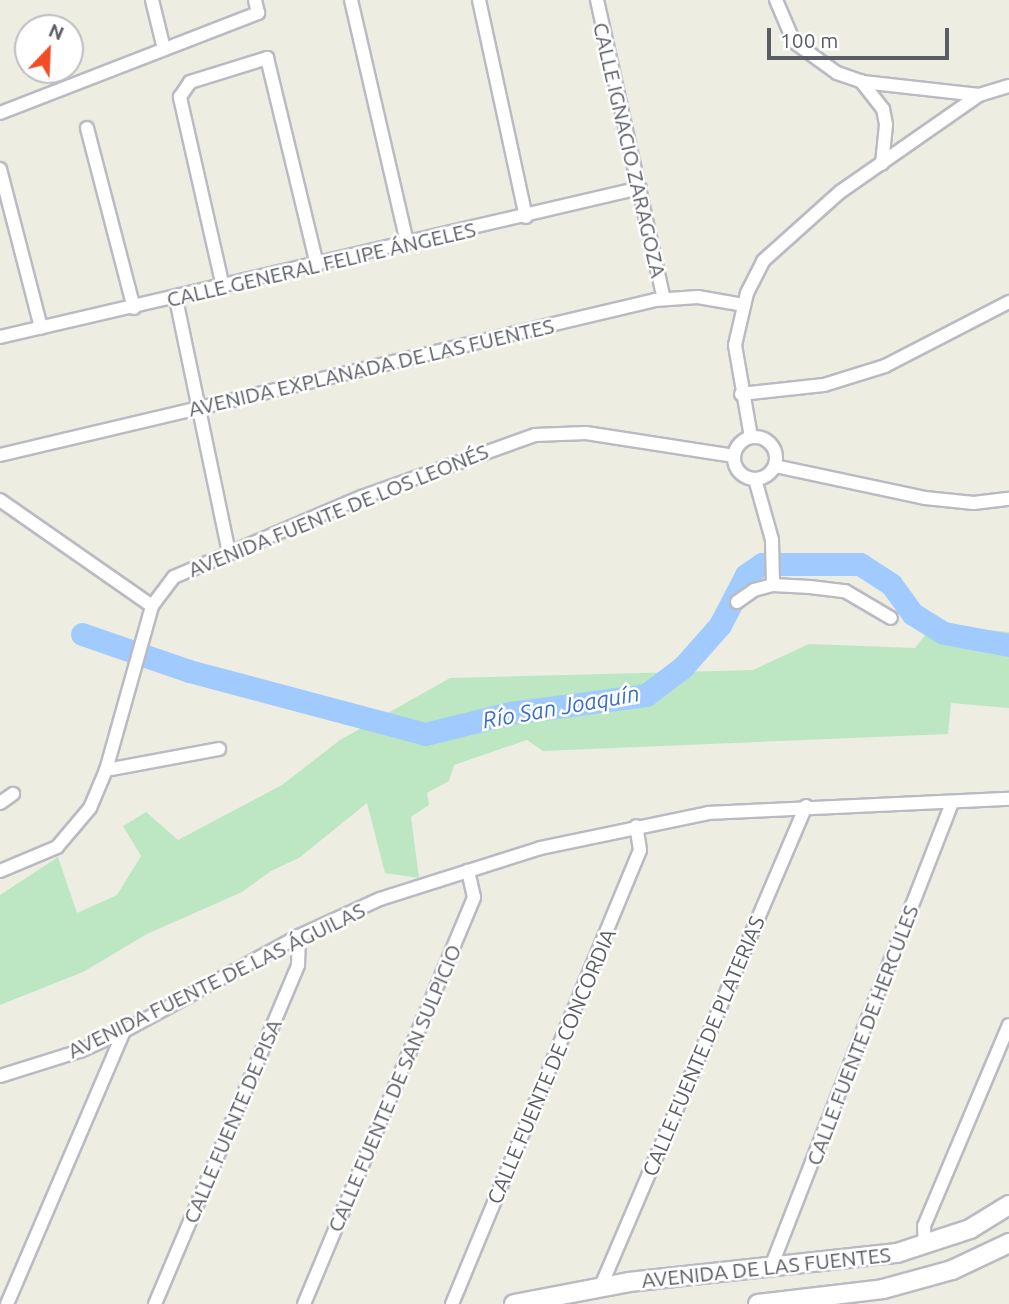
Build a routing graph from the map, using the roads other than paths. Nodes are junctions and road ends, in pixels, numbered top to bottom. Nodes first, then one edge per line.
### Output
1 (152, 0) edge
2 (351, 0) edge
3 (479, 0) edge
4 (597, 0) edge
5 (776, 0) edge
6 (256, 6) edge
7 (164, 49) junction
8 (861, 81) junction
9 (1009, 86) edge
10 (979, 95) junction
11 (0, 113) edge
12 (87, 128) dead end
13 (882, 164) junction
14 (0, 169) edge
15 (640, 188) junction
16 (526, 217) junction
17 (407, 243) junction
18 (317, 265) junction
19 (221, 278) dead end
20 (176, 299) junction
21 (663, 299) junction
22 (1009, 302) edge
23 (744, 305) junction
24 (134, 307) junction
25 (41, 328) junction
26 (0, 337) edge
27 (741, 394) junction
28 (197, 408) junction
29 (751, 437) junction
30 (0, 455) edge
31 (734, 456) junction
32 (775, 466) junction
33 (755, 479) junction
34 (1009, 499) edge
35 (0, 500) edge
36 (229, 553) junction
37 (773, 585) junction
38 (737, 602) dead end
39 (152, 606) junction
40 (891, 618) dead end
41 (219, 749) dead end
42 (106, 770) junction
43 (13, 794) dead end
44 (1009, 799) edge
45 (952, 802) junction
46 (0, 803) edge
47 (806, 806) junction
48 (636, 826) junction
49 (0, 870) edge
50 (468, 871) junction
51 (299, 936) junction
52 (1009, 1025) edge
53 (124, 1031) junction
54 (0, 1076) edge
55 (1009, 1205) edge
56 (1009, 1243) edge
57 (926, 1246) junction
58 (771, 1267) junction
59 (601, 1286) junction
60 (7, 1304) edge
61 (155, 1304) edge
62 (304, 1304) edge
63 (452, 1304) edge
64 (514, 1304) edge
65 (758, 1304) edge

1 - 7 street
2 - 17 street
3 - 16 street
4 - 15 street, CALLE IGNACIO ZARAGOZA
5 - 8 street
6 - 7 street
7 - 11 street
8 - 10 street
8 - 13 street
9 - 10 street
10 - 13 street
12 - 24 street
13 - 23 street
14 - 25 street
15 - 16 street, CALLE GENERAL FELIPE ÁNGELES
15 - 21 street, CALLE IGNACIO ZARAGOZA
16 - 17 street, CALLE GENERAL FELIPE ÁNGELES
17 - 18 street, CALLE GENERAL FELIPE ÁNGELES
18 - 19 street
18 - 20 street, CALLE GENERAL FELIPE ÁNGELES
20 - 24 street, CALLE GENERAL FELIPE ÁNGELES
20 - 28 street
21 - 23 street, AVENIDA EXPLANADA DE LAS FUENTES
21 - 28 street, AVENIDA EXPLANADA DE LAS FUENTES
22 - 27 street
23 - 27 street
24 - 25 street, CALLE GENERAL FELIPE ÁNGELES
25 - 26 street, CALLE GENERAL FELIPE ÁNGELES
27 - 29 street
28 - 30 street, AVENIDA EXPLANADA DE LAS FUENTES
28 - 36 street
29 - 31 street
29 - 32 street
31 - 33 street
31 - 36 street, AVENIDA FUENTE DE LOS LEONÉS
32 - 33 street
32 - 34 street
33 - 37 street
35 - 39 street
36 - 39 street, AVENIDA FUENTE DE LOS LEONÉS
37 - 38 street
37 - 40 street
39 - 42 street, AVENIDA FUENTE DE LOS LEONÉS
41 - 42 street
42 - 49 street, AVENIDA FUENTE DE LOS LEONÉS
43 - 46 street
44 - 45 street, AVENIDA FUENTE DE LAS ÁGUILAS
45 - 47 street, AVENIDA FUENTE DE LAS ÁGUILAS
45 - 58 street, CALLE FUENTE DE HERCULES
47 - 48 street, AVENIDA FUENTE DE LAS ÁGUILAS
47 - 59 street, CALLE FUENTE DE PLATERIAS
48 - 50 street, AVENIDA FUENTE DE LAS ÁGUILAS
48 - 63 street, CALLE FUENTE DE CONCORDIA
50 - 51 street, AVENIDA FUENTE DE LAS ÁGUILAS
50 - 62 street, CALLE FUENTE DE SAN SULPICIO
51 - 53 street, AVENIDA FUENTE DE LAS ÁGUILAS
51 - 61 street, CALLE FUENTE DE PISA
52 - 57 street
53 - 54 street, AVENIDA FUENTE DE LAS ÁGUILAS
53 - 60 street
55 - 57 main road, AVENIDA DE LAS FUENTES
56 - 65 main road, AVENIDA DE LAS FUENTES
57 - 58 main road, AVENIDA DE LAS FUENTES
58 - 59 main road, AVENIDA DE LAS FUENTES
59 - 64 main road, AVENIDA DE LAS FUENTES

